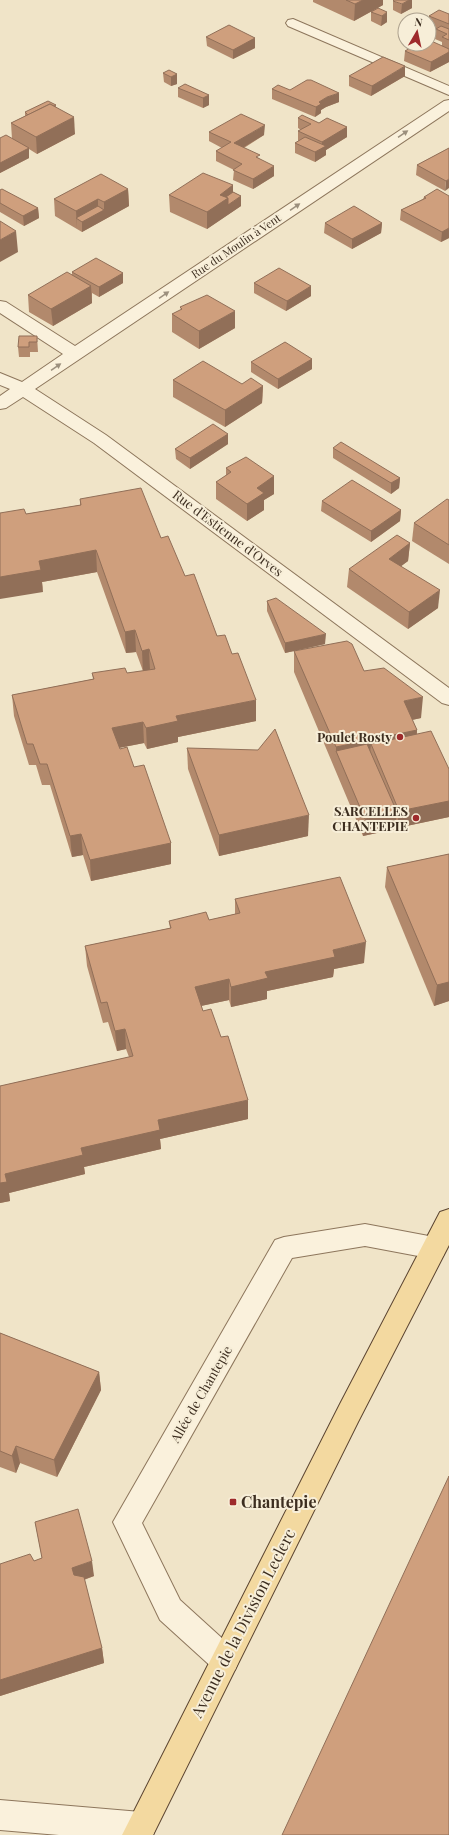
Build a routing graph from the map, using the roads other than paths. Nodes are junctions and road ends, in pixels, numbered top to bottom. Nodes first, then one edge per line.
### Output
1 (293, 23) dead end
2 (449, 91) edge
3 (449, 104) edge
4 (0, 306) edge
5 (75, 354) junction
6 (0, 378) edge
7 (23, 389) junction
8 (0, 404) edge
9 (449, 698) edge
10 (449, 1220) edge
11 (434, 1248) junction
12 (224, 1660) junction
13 (0, 1815) edge
14 (139, 1831) edge

1 - 2 street
5 -> 3 street, Rue du Moulin à Vent
4 - 5 street
7 -> 5 street, Rue du Moulin à Vent
6 - 7 street, Rue d'Estienne d'Orves
7 - 8 street
7 - 9 street, Rue d'Estienne d'Orves
10 - 11 main road, Avenue de la Division Leclerc
11 - 12 main road, Avenue de la Division Leclerc
11 - 12 street, Allée de Chantepie
12 - 14 main road, Avenue de la Division Leclerc
13 - 14 street

